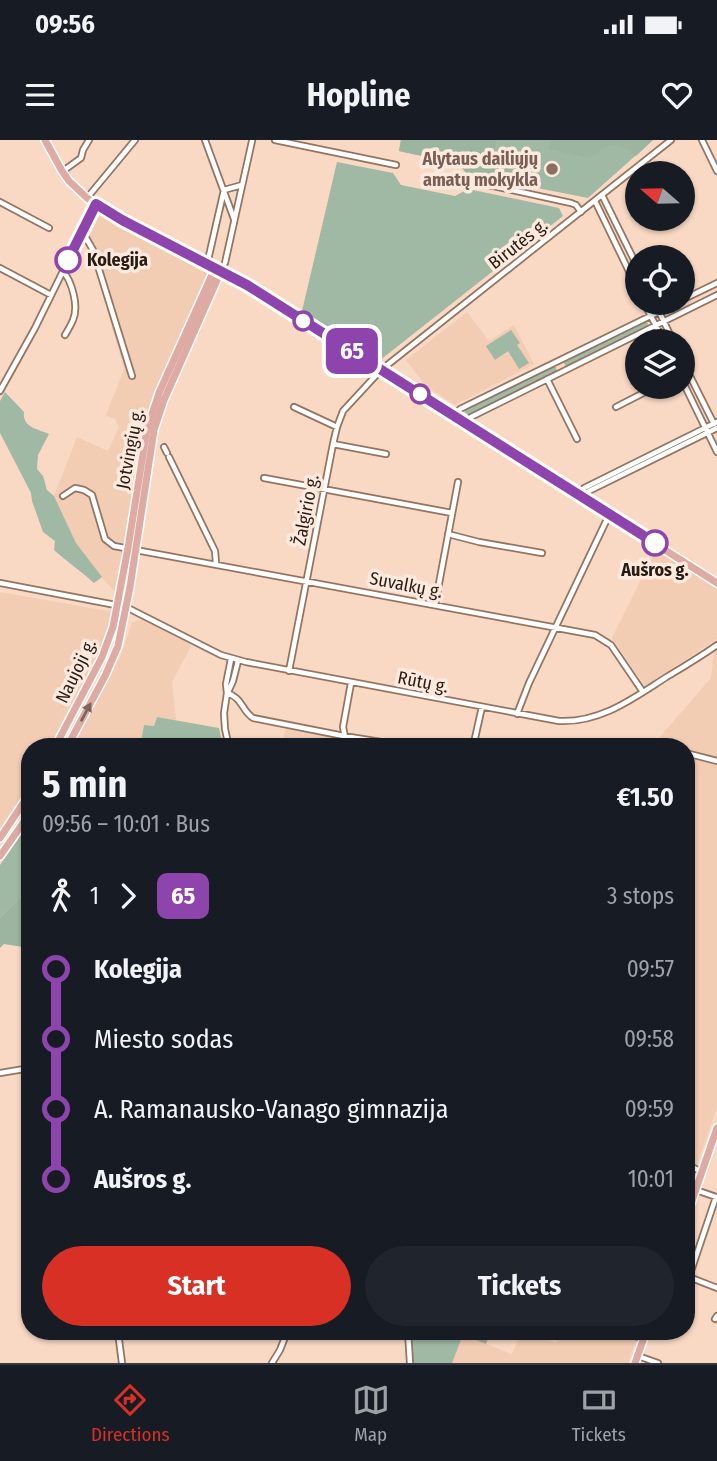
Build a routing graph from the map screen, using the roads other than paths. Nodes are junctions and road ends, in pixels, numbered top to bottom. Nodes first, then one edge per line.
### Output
1 (45, 140) edge
2 (89, 140) edge
3 (135, 140) edge
4 (205, 140) edge
5 (275, 140) edge
6 (671, 140) edge
7 (702, 140) edge
8 (251, 141) edge
9 (396, 165) dead end
10 (717, 171) edge
11 (62, 172) junction
12 (470, 181) dead end
13 (242, 185) junction
14 (224, 190) junction
15 (602, 195) junction
16 (87, 198) junction
17 (595, 201) junction
18 (0, 202) edge
19 (96, 204) junction
20 (581, 212) junction
21 (234, 220) junction
22 (49, 228) dead end
23 (82, 231) junction
24 (627, 245) edge
25 (208, 260) dead end
26 (625, 263) edge
27 (220, 267) junction
28 (0, 268) edge
29 (63, 271) junction
30 (717, 283) edge
31 (695, 294) edge
32 (51, 295) junction
33 (717, 295) edge
34 (661, 315) edge
35 (651, 316) joint
36 (664, 321) junction
37 (656, 325) junction
38 (658, 329) edge
39 (668, 329) edge
40 (65, 335) dead end
41 (558, 361) junction
42 (381, 370) junction
43 (562, 371) junction
44 (132, 376) dead end
45 (547, 379) junction
46 (695, 386) edge
47 (0, 391) edge
48 (632, 399) edge
49 (691, 399) edge
50 (293, 407) dead end
51 (616, 407) dead end
52 (454, 416) junction
53 (465, 423) junction
54 (337, 427) junction
55 (716, 427) edge
56 (706, 430) junction
57 (576, 439) dead end
58 (332, 444) junction
59 (166, 452) dead end
60 (717, 452) edge
61 (386, 454) dead end
62 (264, 478) dead end
63 (458, 482) dead end
64 (324, 490) junction
65 (63, 496) dead end
66 (581, 496) junction
67 (452, 513) junction
68 (609, 514) junction
69 (447, 534) junction
70 (132, 549) junction
71 (542, 553) dead end
72 (216, 563) junction
73 (306, 581) junction
74 (0, 583) edge
75 (717, 583) edge
76 (435, 605) junction
77 (122, 606) junction
78 (554, 628) junction
79 (717, 645) edge
80 (231, 659) junction
81 (238, 660) junction
82 (289, 671) junction
83 (351, 683) junction
84 (643, 692) junction
85 (227, 693) junction
86 (482, 707) junction
87 (517, 714) junction
88 (344, 736) junction
89 (60, 738) edge
90 (72, 738) edge
91 (228, 738) edge
92 (356, 738) edge
93 (475, 738) edge
94 (695, 755) edge
95 (717, 761) edge
96 (21, 807) edge
97 (8, 827) junction
98 (21, 828) edge
99 (17, 834) junction
100 (0, 838) edge
101 (0, 856) edge
102 (21, 1070) edge
103 (0, 1073) edge
104 (717, 1128) edge
105 (695, 1168) edge
106 (702, 1172) junction
107 (696, 1190) joint
108 (717, 1197) edge
109 (695, 1262) edge
110 (695, 1279) edge
111 (717, 1288) edge
112 (119, 1340) edge
113 (284, 1340) edge
114 (409, 1340) edge
115 (644, 1340) edge
116 (637, 1359) edge
117 (122, 1363) edge
118 (272, 1363) edge
119 (410, 1363) edge
120 (658, 1363) edge

1 - 11 main road
2 - 11 street
3 - 16 street
4 - 14 street
5 - 9 street
6 - 15 street, Birutės g.
7 - 10 street
8 - 13 street
11 - 16 main road
12 - 20 street
13 - 14 street
13 - 21 street
14 - 21 street
14 - 25 street
15 - 17 street, Birutės g.
15 - 24 street
16 - 19 main road
17 - 20 street, Birutės g.
17 - 26 street
18 - 22 street
19 - 23 street
19 - 27 main road
20 - 42 street, Birutės g.
21 - 27 street
23 - 29 street
23 - 44 street
27 - 42 main road
27 - 70 main road, Jotvingių g.
28 - 32 street
29 - 32 street
29 - 40 street
30 - 31 street
32 - 47 street
33 - 36 street
34 - 36 street
35 - 37 street
35 - 41 street
36 - 37 street
36 - 39 street
37 - 38 street
37 - 43 street
41 - 43 street
41 - 52 street
42 - 52 main road
42 - 54 street, Žalgirio g.
43 - 45 street
45 - 53 street
45 - 57 street
46 - 55 street
48 - 51 street
49 - 56 street
50 - 54 street
52 - 53 main road
53 - 66 main road
54 - 58 street, Žalgirio g.
55 - 56 street
56 - 60 street
56 - 66 street
58 - 61 street
58 - 64 street, Žalgirio g.
59 - 72 street
62 - 64 street
63 - 67 street
64 - 67 street
64 - 73 street, Žalgirio g.
65 - 70 street
66 - 68 main road
67 - 69 street
68 - 75 main road
68 - 78 street
69 - 71 street
69 - 76 street
70 - 72 street, Suvalkų g.
70 - 77 main road, Jotvingių g.
72 - 73 street, Suvalkų g.
73 - 76 street, Suvalkų g.
73 - 82 street, Žalgirio g.
74 - 77 street, Rūtų g.
76 - 78 street, Suvalkų g.
77 - 80 street, Rūtų g.
77 - 89 main road, Naujoji g.
90 -> 77 main road, Naujoji g.
78 - 84 street, Suvalkų g.
78 - 87 street
79 - 84 street, Rūtų g.
80 - 81 street, Rūtų g.
80 - 85 street
81 - 82 street, Rūtų g.
81 - 85 street
82 - 83 street, Rūtų g.
83 - 86 street, Rūtų g.
83 - 88 street
84 - 87 street, Rūtų g.
85 - 88 street
85 - 91 street
86 - 87 street, Rūtų g.
86 - 93 street
88 - 92 street
94 - 95 street
96 - 97 main road
97 - 99 main road
97 - 100 main road
98 - 99 main road
99 - 101 main road
102 - 103 street
104 - 106 main road
105 - 106 street
106 - 107 main road
107 - 108 street
108 - 109 street
110 - 111 street
112 - 117 street
113 - 118 street
114 - 119 street
115 - 116 main road
116 - 120 street

